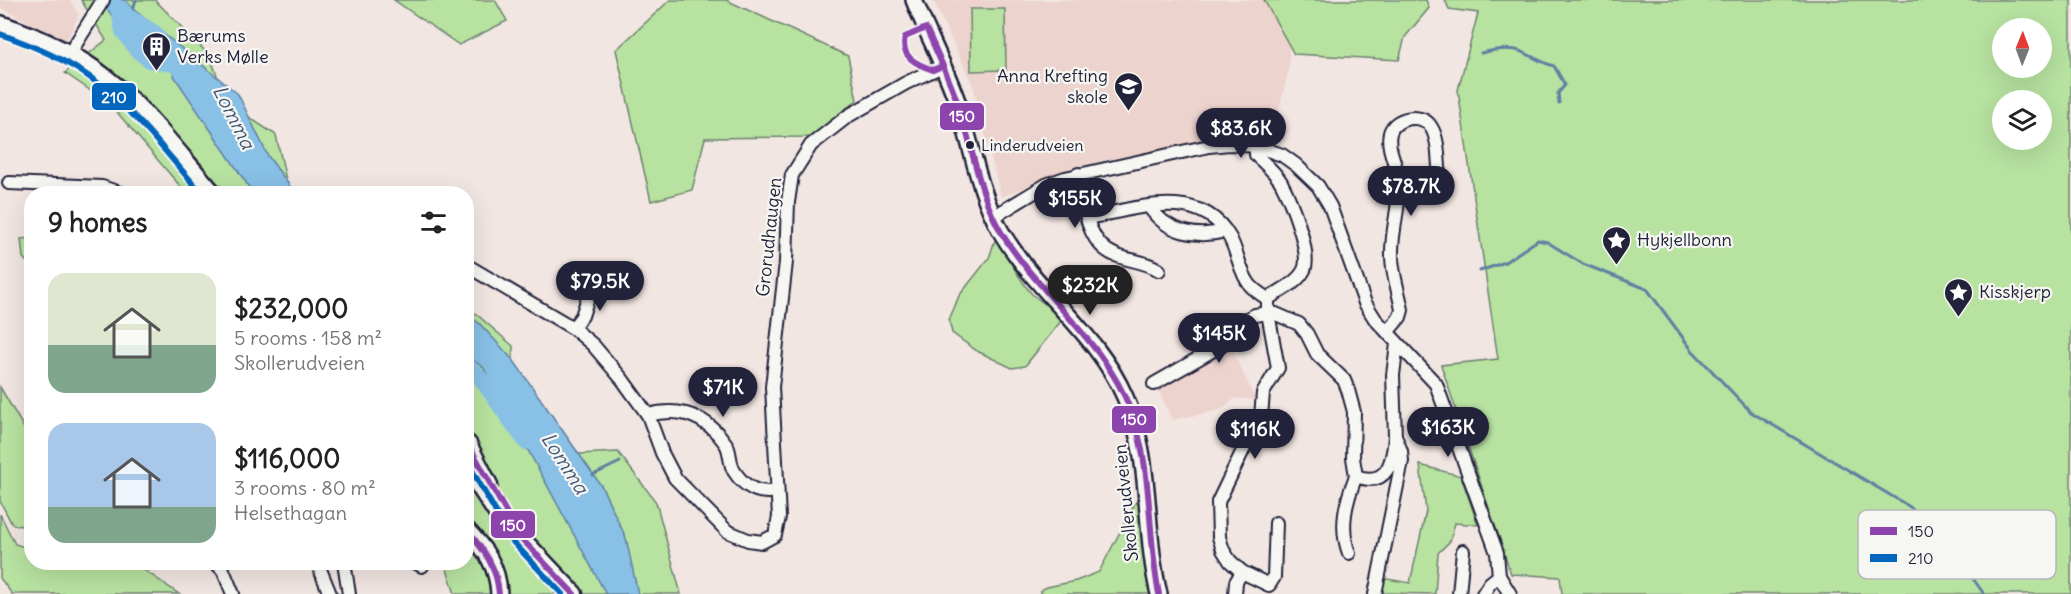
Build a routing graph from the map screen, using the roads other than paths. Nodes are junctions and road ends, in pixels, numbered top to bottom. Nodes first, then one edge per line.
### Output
1 (914, 0) edge
2 (101, 4) edge
3 (0, 24) edge
4 (70, 54) junction
5 (942, 66) junction
6 (1256, 146) junction
7 (1439, 167) dead end
8 (1078, 174) junction
9 (9, 183) dead end
10 (79, 186) edge
11 (207, 186) edge
12 (1149, 206) junction
13 (993, 217) junction
14 (1088, 218) junction
15 (1225, 231) junction
16 (474, 270) edge
17 (1159, 270) dead end
18 (594, 279) dead end
19 (1268, 299) junction
20 (1268, 313) junction
21 (573, 328) junction
22 (1388, 331) junction
23 (1396, 344) junction
24 (1154, 384) dead end
25 (648, 415) junction
26 (1395, 436) junction
27 (474, 455) edge
28 (1356, 476) junction
29 (474, 478) edge
30 (777, 491) junction
31 (1276, 523) dead end
32 (474, 537) edge
33 (520, 537) junction
34 (1463, 551) dead end
35 (1349, 553) dead end
36 (223, 570) edge
37 (320, 570) edge
38 (345, 570) edge
39 (1242, 573) junction
40 (1499, 576) junction
41 (1271, 590) edge
42 (233, 594) edge
43 (330, 594) edge
44 (349, 594) edge
45 (499, 594) edge
46 (574, 594) edge
47 (1159, 594) edge
48 (1235, 594) edge
49 (1375, 594) edge
50 (1459, 594) edge
51 (1483, 594) edge
52 (1509, 594) edge

1 - 5 street, Skollerudveien
2 - 4 street
3 - 4 main road
4 - 11 main road
5 - 13 street, Skollerudveien
5 - 30 street, Grorudhaugen
6 - 8 street
6 - 19 street
6 - 22 street
7 - 22 street
8 - 13 street
8 - 14 street
9 - 10 street
12 - 14 street
12 - 15 street
12 - 15 street
13 - 47 street, Skollerudveien
14 - 17 street
15 - 19 street
16 - 21 street, Grorudhaugen
18 - 21 street
19 - 20 street
20 - 24 street
20 - 28 street
20 - 39 street
21 - 25 street, Grorudhaugen
22 - 23 street
23 - 26 street
23 - 40 street
25 - 30 street
25 - 30 street, Grorudhaugen
26 - 28 street
26 - 49 street
27 - 33 main road
28 - 35 street
29 - 33 main road
31 - 41 street
32 - 45 street
33 - 46 main road
34 - 50 street
36 - 42 street
37 - 43 street
38 - 44 street
39 - 41 street
39 - 48 street
40 - 51 street
40 - 52 street

